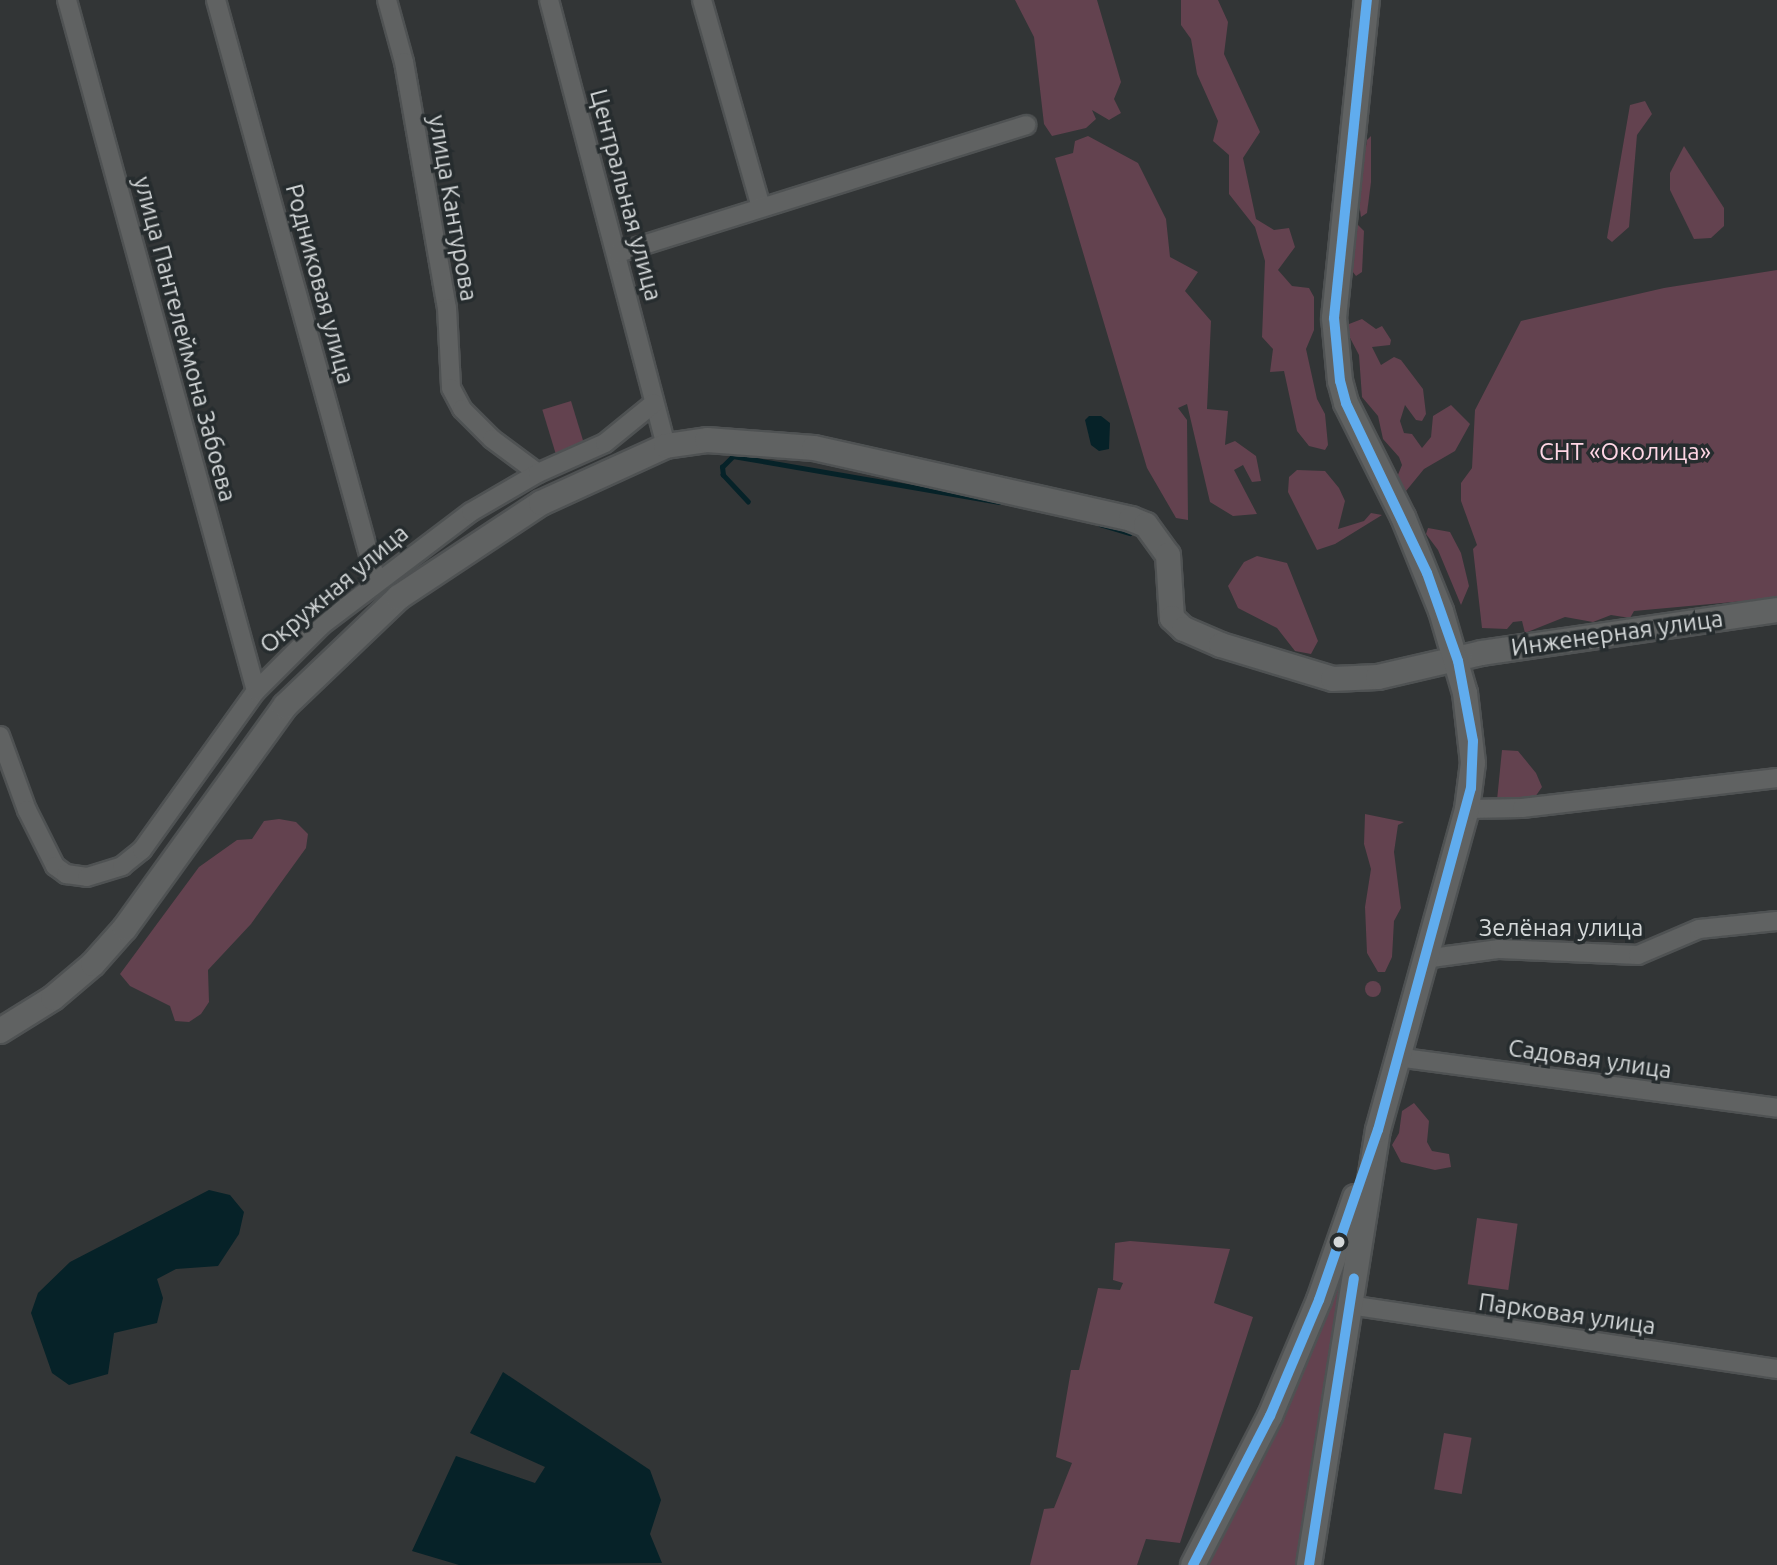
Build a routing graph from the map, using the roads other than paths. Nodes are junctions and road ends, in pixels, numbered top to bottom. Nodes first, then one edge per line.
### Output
1 (67, 0) edge
2 (216, 0) edge
3 (387, 0) edge
4 (549, 0) edge
5 (702, 0) edge
6 (1367, 0) edge
7 (1026, 125) dead end
8 (761, 207) junction
9 (618, 253) junction
10 (654, 403) junction
11 (666, 446) junction
12 (538, 473) junction
13 (376, 580) junction
14 (1777, 610) edge
15 (1458, 661) junction
16 (256, 691) junction
17 (0, 736) edge
18 (1777, 778) edge
19 (1467, 809) junction
20 (1777, 920) edge
21 (1424, 959) junction
22 (0, 1031) edge
23 (1397, 1058) junction
24 (1777, 1108) edge
25 (1378, 1130) junction
26 (1349, 1305) junction
27 (1777, 1369) edge
28 (1193, 1565) edge
29 (1309, 1565) edge

1 - 16 street, улица Пантелеймона Забоева
2 - 13 street, Родниковая улица
3 - 12 street, улица Кантурова
4 - 9 street, Центральная улица
5 - 8 street
6 - 15 street
7 - 8 street
8 - 9 street
9 - 10 street, Центральная улица
10 - 11 street, Центральная улица
10 - 12 street, Окружная улица
11 - 15 street, Инженерная улица
11 - 22 street, Инженерная улица
12 - 13 street, Окружная улица
13 - 16 street, Окружная улица
14 - 15 street, Инженерная улица
15 - 19 street
16 - 17 street, Окружная улица
18 - 19 street
19 - 21 street
20 - 21 street, Зелёная улица
21 - 23 street
23 - 24 street, Садовая улица
23 - 25 street
25 - 26 street
25 - 28 street
26 - 27 street, Парковая улица
26 - 29 street

